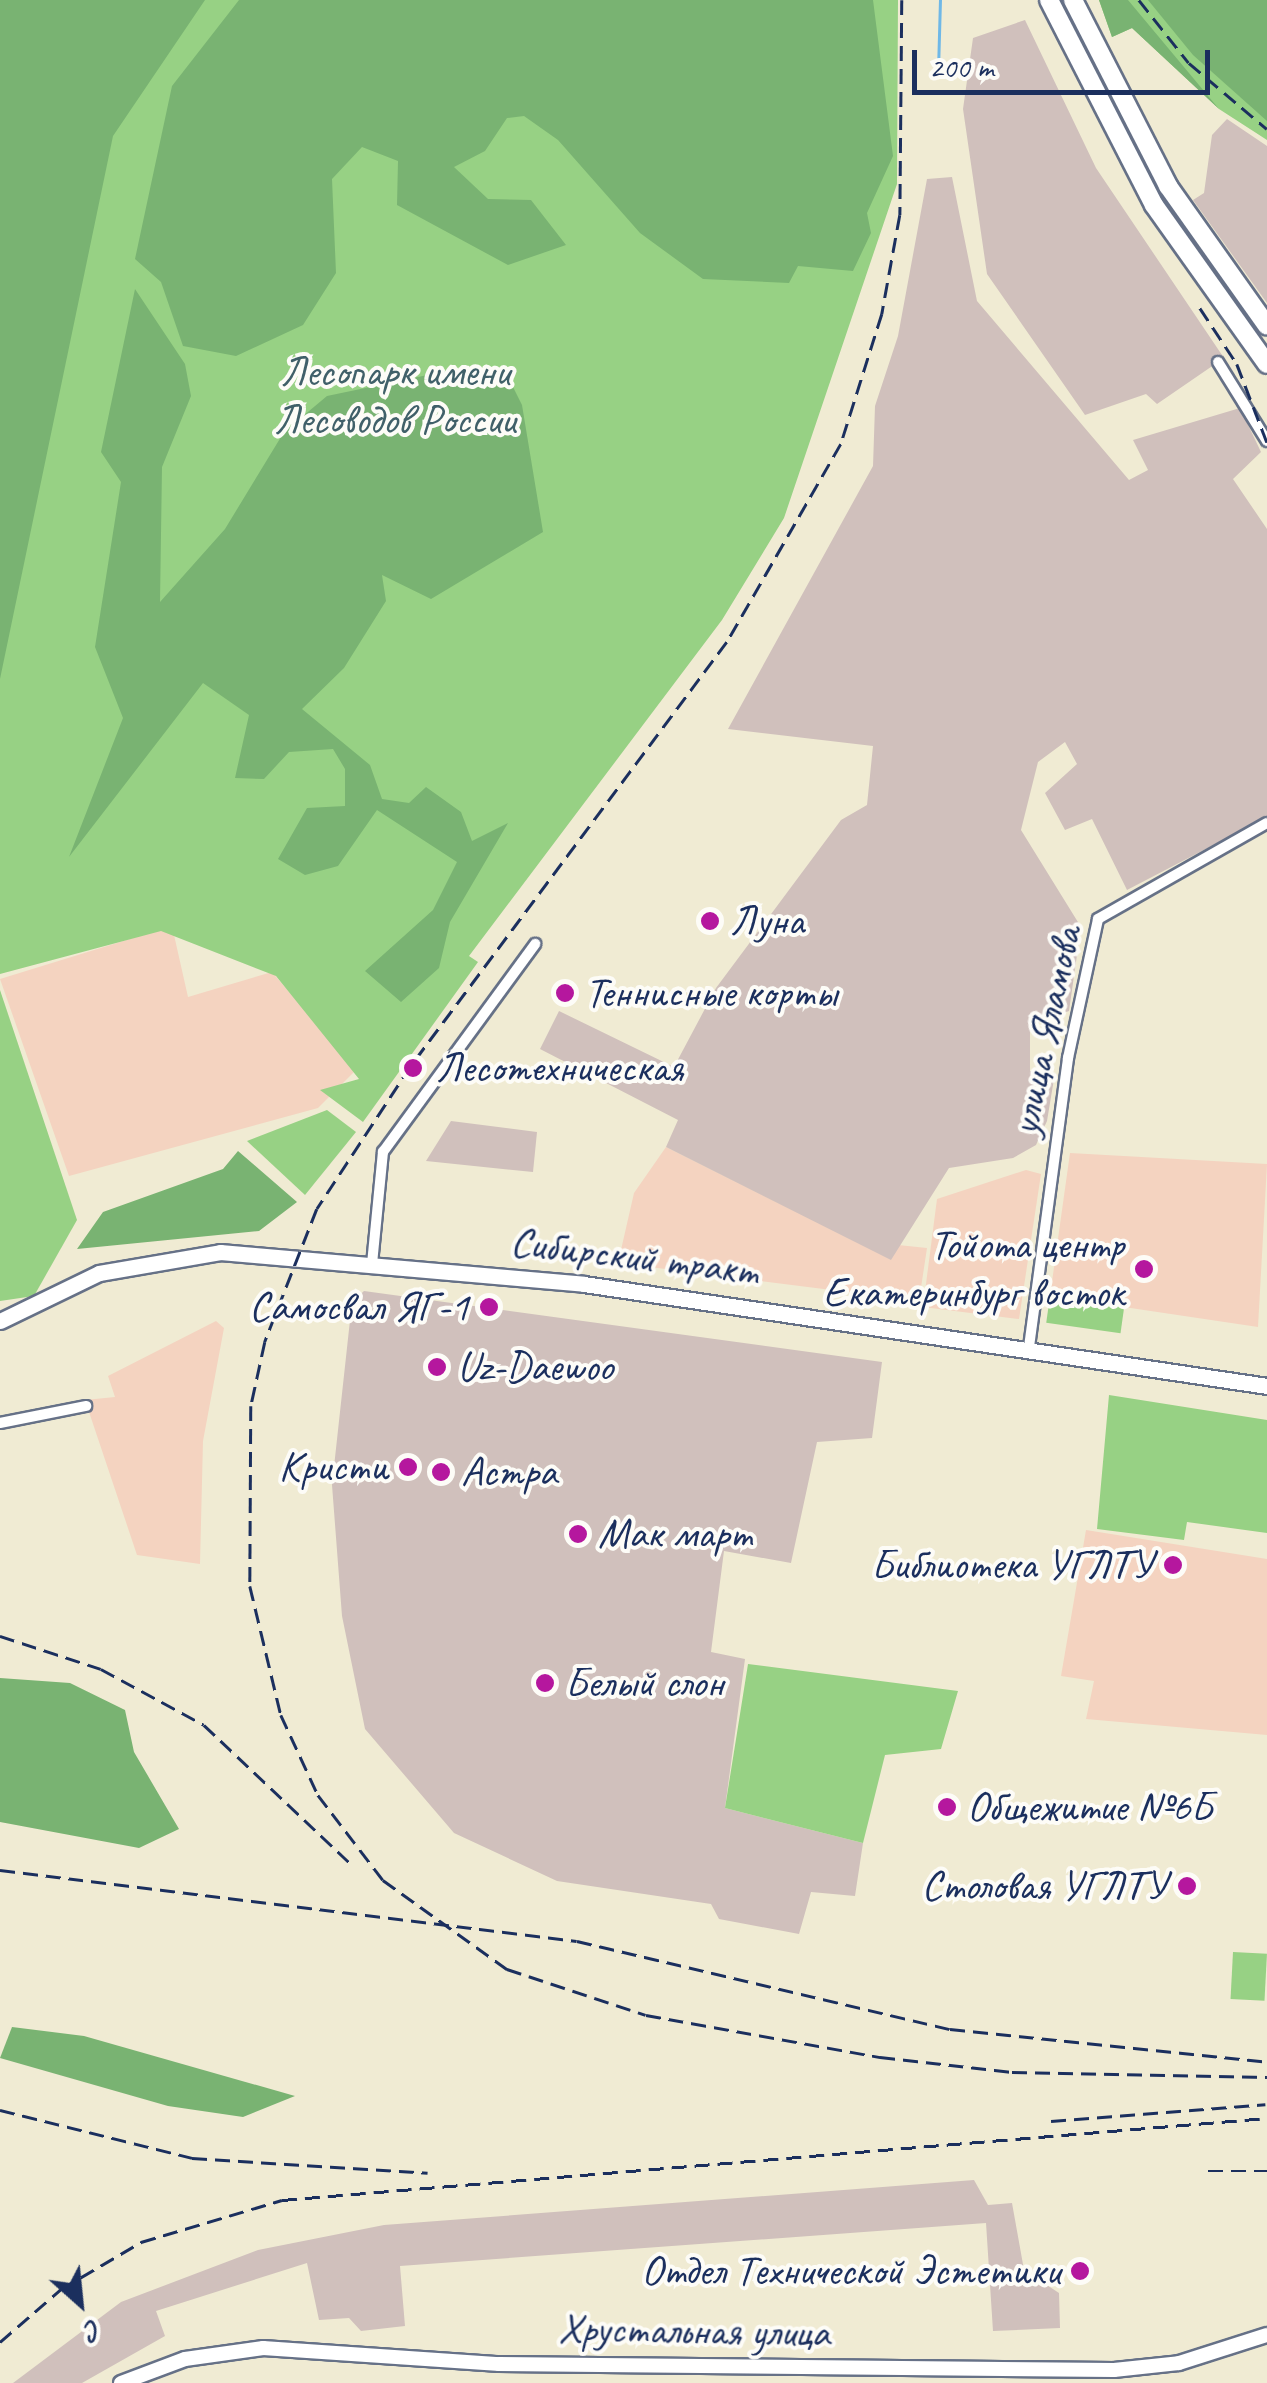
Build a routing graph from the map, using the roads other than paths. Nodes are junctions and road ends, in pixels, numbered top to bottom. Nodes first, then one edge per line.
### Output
1 (1050, 0) edge
2 (1072, 0) edge
3 (1267, 326) edge
4 (1218, 362) dead end
5 (1267, 364) edge
6 (1267, 441) edge
7 (1267, 823) edge
8 (534, 944) dead end
9 (372, 1264) junction
10 (0, 1321) edge
11 (1028, 1347) junction
12 (1267, 1386) edge
13 (86, 1406) dead end
14 (0, 1423) edge
15 (1267, 2335) edge
16 (121, 2383) edge

1 - 5 main road
2 - 3 main road
4 - 6 street
7 - 11 street, улица Яламова
8 - 9 street
9 - 10 main road, Сибирский тракт
9 - 11 main road, Сибирский тракт
11 - 12 main road, Сибирский тракт
13 - 14 street
15 - 16 street, Хрустальная улица

